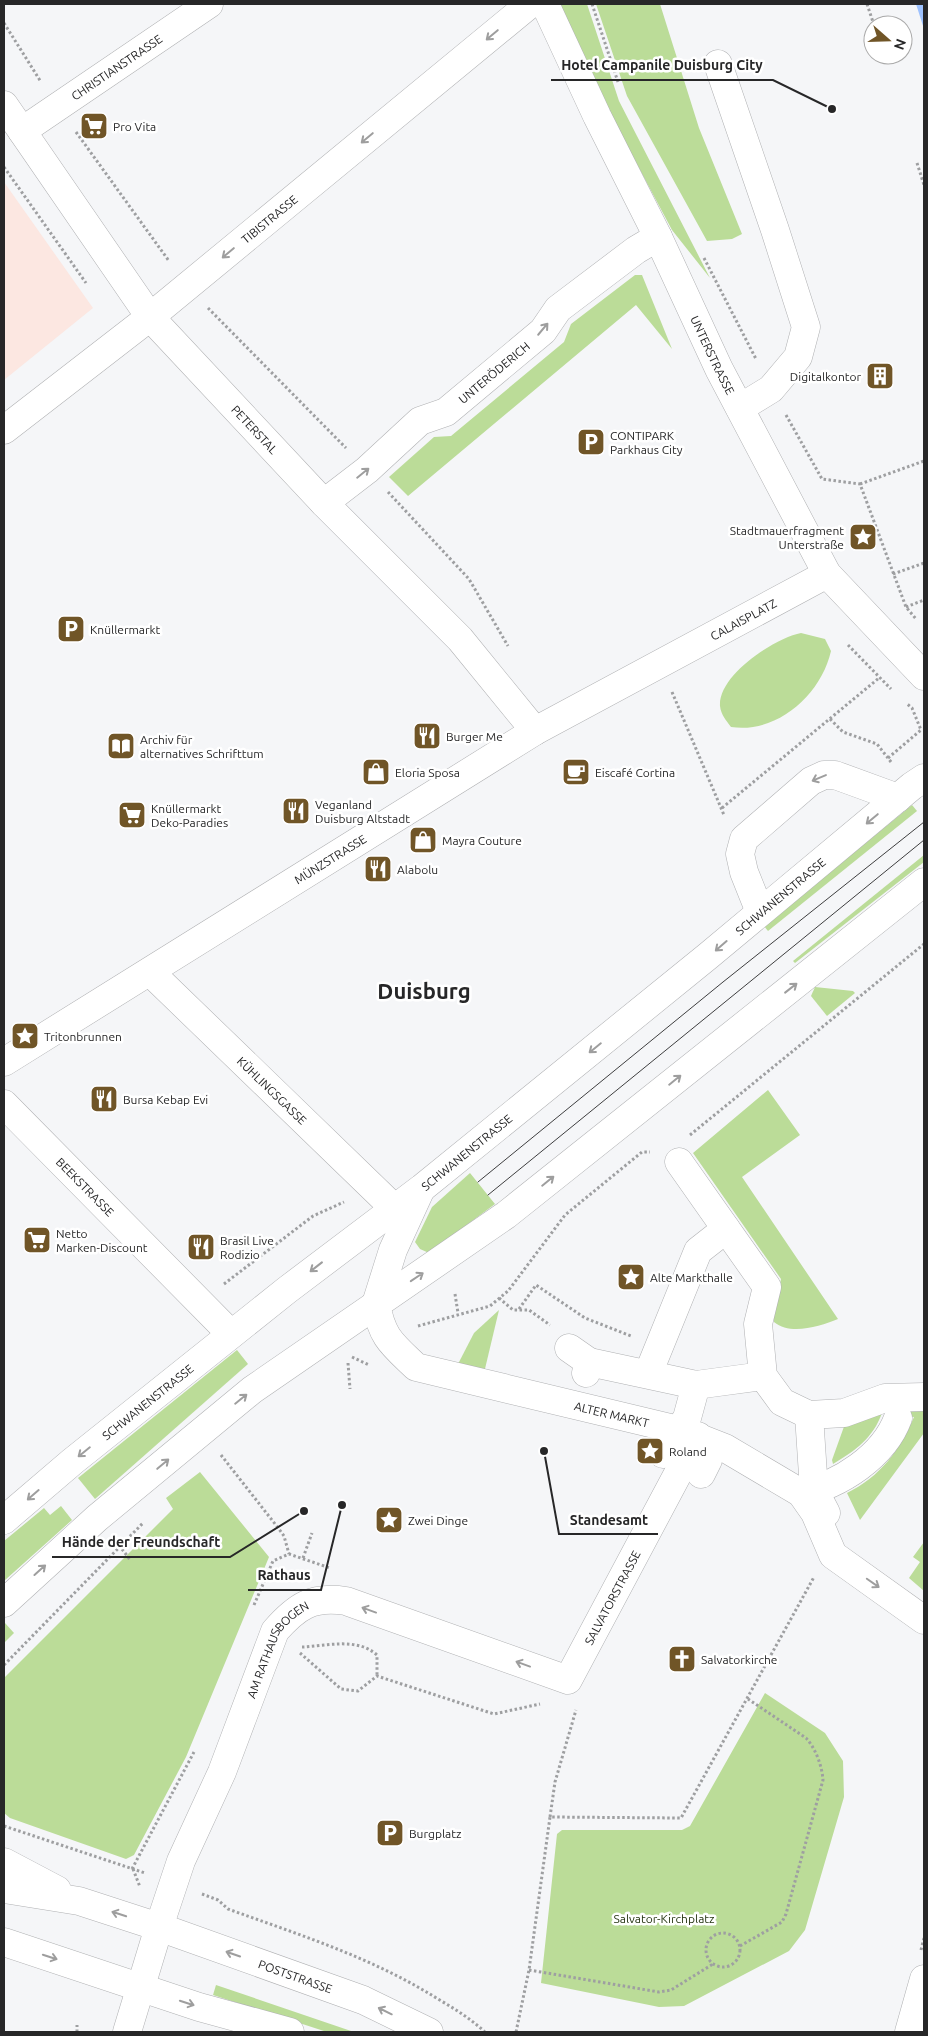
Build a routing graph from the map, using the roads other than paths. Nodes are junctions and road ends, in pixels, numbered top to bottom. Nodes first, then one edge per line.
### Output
1 (209, 4) edge
2 (530, 4) edge
3 (545, 4) edge
4 (718, 64) dead end
5 (4, 105) edge
6 (22, 130) junction
7 (658, 237) junction
8 (150, 318) junction
9 (740, 408) junction
10 (4, 430) edge
11 (324, 503) junction
12 (827, 574) junction
13 (660, 664) joint
14 (924, 676) edge
15 (535, 731) junction
16 (924, 778) edge
17 (898, 798) junction
18 (924, 882) edge
19 (760, 912) junction
20 (150, 972) junction
21 (4, 1062) edge
22 (4, 1104) edge
23 (679, 1162) dead end
24 (422, 1188) junction
25 (394, 1208) junction
26 (726, 1229) junction
27 (376, 1304) junction
28 (231, 1334) junction
29 (575, 1353) road end
30 (648, 1374) junction
31 (762, 1376) junction
32 (696, 1384) junction
33 (924, 1398) edge
34 (809, 1415) junction
35 (898, 1418) dead end
36 (684, 1448) junction
37 (808, 1492) junction
38 (4, 1520) edge
39 (828, 1560) junction
40 (4, 1603) edge
41 (924, 1620) edge
42 (573, 1692) joint
43 (4, 1862) edge
44 (4, 1889) edge
45 (79, 1901) junction
46 (159, 1928) junction
47 (4, 1942) edge
48 (924, 1979) edge
49 (140, 1988) junction
50 (127, 2032) edge
51 (290, 2032) edge
52 (429, 2032) edge
53 (909, 2032) edge

1 - 6 street, CHRISTIANSTRASSE
2 -> 8 street, TIBISTRASSE
3 - 7 street, UNTERSTRASSE
4 - 9 street
5 - 6 street, PETERSTAL
6 - 8 street, PETERSTAL
7 - 9 street, UNTERSTRASSE
11 -> 7 street, UNTERÖDERICH
8 - 10 street, TIBISTRASSE
8 - 11 street, PETERSTAL
9 - 12 street, UNTERSTRASSE
11 - 15 street, PETERSTAL
12 - 13 street, CALAISPLATZ
12 - 14 street, UNTERSTRASSE
13 - 15 street, MÜNZSTRASSE
15 - 20 street, MÜNZSTRASSE
16 - 17 street, SCHWANENSTRASSE
17 -> 19 street, SCHWANENSTRASSE
17 -> 19 street
27 -> 18 street
19 -> 24 street, SCHWANENSTRASSE
20 - 21 street, MÜNZSTRASSE
20 - 25 street, KÜHLINGSGASSE
22 - 28 street, BEEKSTRASSE
23 - 26 street
24 - 25 street, SCHWANENSTRASSE
24 - 27 street
25 -> 28 street, SCHWANENSTRASSE
26 - 30 street
26 - 31 street
27 - 36 street, ALTER MARKT
40 -> 27 street
28 -> 38 street, SCHWANENSTRASSE
29 - 30 street
30 - 32 street
31 - 32 street
31 - 34 street
32 - 36 street, SALVATORSTRASSE
33 - 34 street
34 - 37 street
35 - 37 street
36 - 37 street, ALTER MARKT
36 - 39 street
36 - 42 street, SALVATORSTRASSE
37 - 39 street, ALTER MARKT
39 -> 41 street
42 -> 46 street, AM RATHAUSBOGEN
43 - 45 street
44 - 45 street, POSTSTRASSE
46 -> 45 street, POSTSTRASSE
46 - 49 street
52 -> 46 street, POSTSTRASSE
47 -> 49 street
48 - 53 street
49 - 50 street
49 -> 51 street

